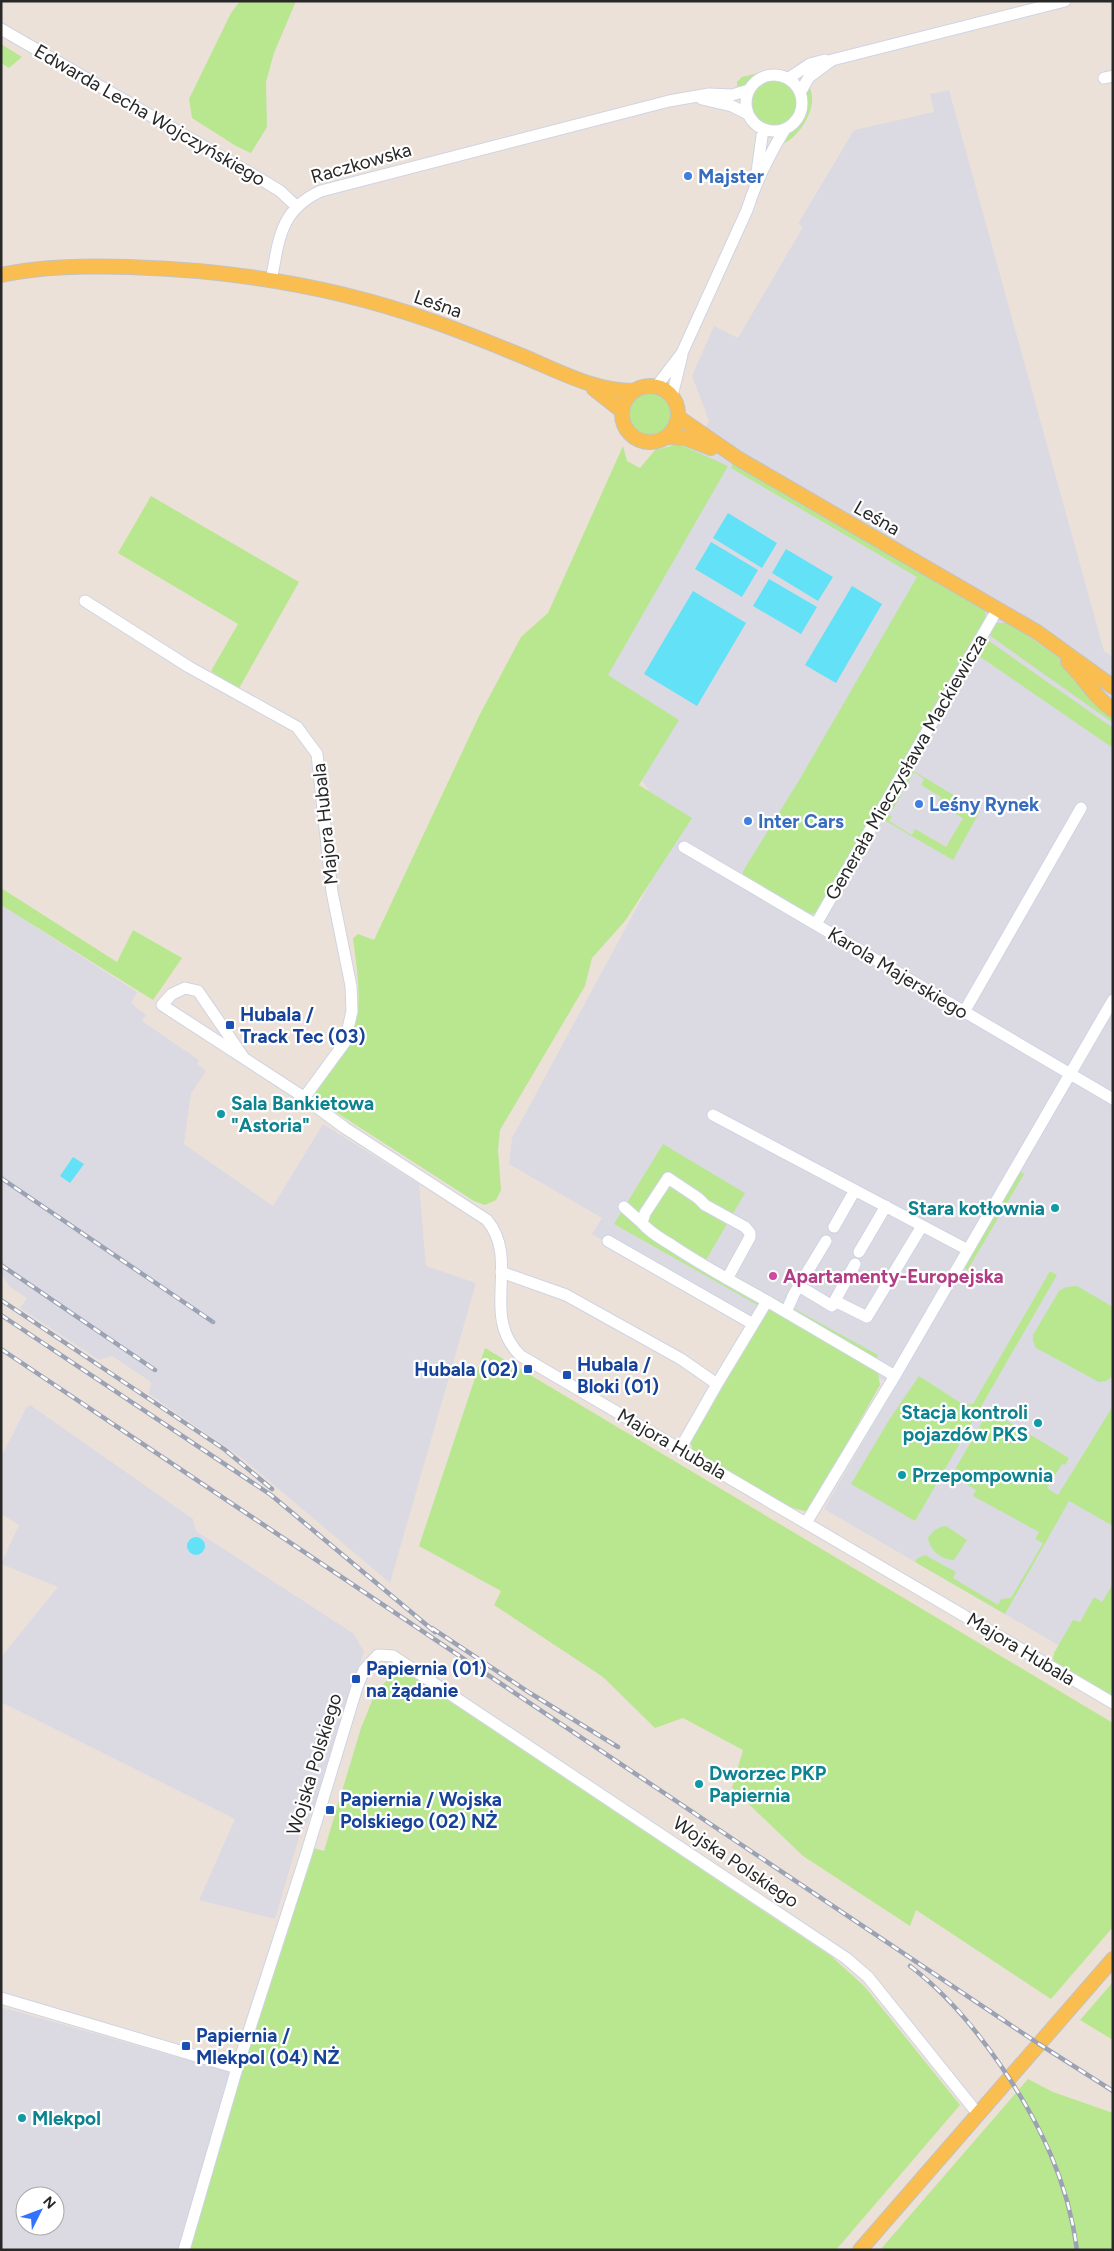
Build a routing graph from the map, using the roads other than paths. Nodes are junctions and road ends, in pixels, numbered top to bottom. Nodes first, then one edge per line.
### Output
1 (1065, 1) edge
2 (1047, 3) edge
3 (1, 29) edge
4 (832, 60) junction
5 (789, 78) junction
6 (749, 90) junction
7 (801, 92) junction
8 (693, 97) junction
9 (748, 114) junction
10 (763, 129) junction
11 (784, 129) junction
12 (755, 186) junction
13 (296, 206) junction
14 (1, 275) edge
15 (271, 281) junction
16 (682, 353) junction
17 (585, 383) junction
18 (656, 387) junction
19 (634, 391) junction
20 (672, 396) junction
21 (622, 411) junction
22 (678, 417) junction
23 (666, 437) junction
24 (739, 459) junction
25 (85, 601) dead end
26 (996, 610) junction
27 (1113, 687) edge
28 (1113, 710) edge
29 (1081, 808) dead end
30 (684, 847) dead end
31 (816, 924) junction
32 (1113, 1000) edge
33 (964, 1012) junction
34 (244, 1058) junction
35 (1069, 1075) junction
36 (304, 1098) junction
37 (1113, 1099) edge
38 (713, 1115) dead end
39 (855, 1190) junction
40 (886, 1206) junction
41 (624, 1207) dead end
42 (642, 1223) junction
43 (834, 1226) dead end
44 (922, 1226) junction
45 (608, 1240) dead end
46 (826, 1240) dead end
47 (968, 1250) junction
48 (859, 1252) dead end
49 (855, 1264) dead end
50 (501, 1272) junction
51 (727, 1279) junction
52 (799, 1286) junction
53 (835, 1300) junction
54 (767, 1301) junction
55 (786, 1312) junction
56 (753, 1324) junction
57 (895, 1376) junction
58 (717, 1384) junction
59 (680, 1449) junction
60 (806, 1522) junction
61 (1113, 1703) edge
62 (1113, 1959) edge
63 (1, 1998) edge
64 (237, 2068) junction
65 (978, 2114) junction
66 (184, 2250) edge
67 (860, 2250) edge

1 - 2 street
2 - 4 street
3 - 13 street, Edwarda Lecha Wojczyńskiego
4 - 5 street
4 - 7 street
5 - 6 street
5 - 7 street
6 - 8 street, Raczkowska
6 - 9 street
7 - 11 street
8 - 9 street, Raczkowska
8 - 13 street, Raczkowska
9 - 10 street
10 - 11 street
10 - 12 street
11 - 12 street
12 - 16 street
13 - 15 street, Raczkowska
14 - 15 main road
15 - 17 main road, Leśna
16 - 18 street
16 - 20 street
17 - 19 main road, Leśna
17 - 21 main road, Leśna
18 - 19 main road
18 - 20 main road
19 - 21 main road
20 - 22 main road
21 - 23 main road
22 - 23 main road
22 - 24 main road, Leśna
23 - 24 main road, Leśna
24 - 26 main road, Leśna
25 - 36 street, Majora Hubala
26 - 27 main road, Leśna
26 - 28 main road, Leśna
26 - 31 street, Generała Mieczysława Mackiewicza
29 - 33 street
30 - 31 street, Karola Majerskiego
31 - 33 street, Karola Majerskiego
32 - 35 street
33 - 35 street, Karola Majerskiego
34 - 34 street, Majora Hubala
34 - 36 street, Majora Hubala
35 - 37 street, Karola Majerskiego
35 - 47 street
36 - 50 street, Majora Hubala
38 - 39 street
39 - 40 street
39 - 43 street
40 - 44 street
40 - 48 street
41 - 42 street
42 - 51 street
42 - 51 street
44 - 47 street
44 - 53 street
45 - 56 street
46 - 52 street
47 - 57 street
49 - 53 street
50 - 58 street
50 - 59 street, Majora Hubala
51 - 54 street
52 - 53 street
52 - 55 street
54 - 55 street
54 - 56 street
55 - 57 street
56 - 58 street
57 - 60 street
58 - 59 street
59 - 60 street, Majora Hubala
60 - 61 street, Majora Hubala
62 - 65 main road
63 - 64 street
64 - 65 street, Wojska Polskiego
64 - 66 street
65 - 67 main road

